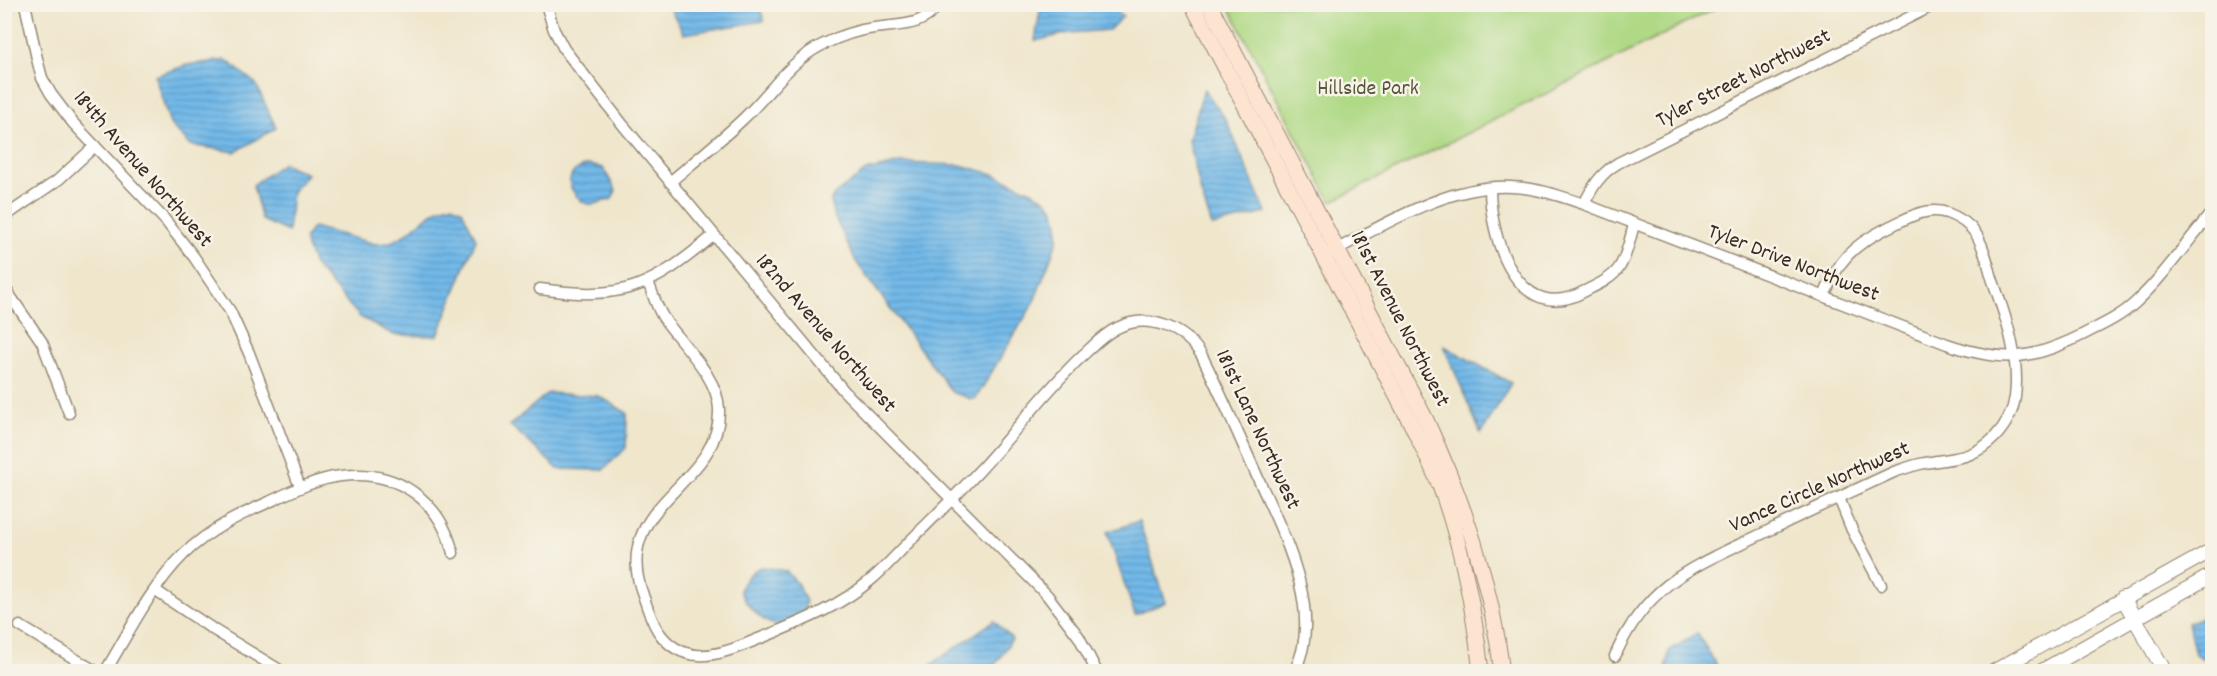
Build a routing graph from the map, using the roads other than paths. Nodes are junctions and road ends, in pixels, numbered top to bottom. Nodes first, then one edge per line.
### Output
1 (25, 4) edge
2 (546, 4) edge
3 (939, 4) edge
4 (1192, 4) edge
5 (1209, 4) edge
6 (1936, 4) edge
7 (95, 146) junction
8 (670, 182) junction
9 (1490, 188) junction
10 (1584, 204) junction
11 (2212, 212) edge
12 (4, 217) edge
13 (1634, 225) junction
14 (714, 235) junction
15 (1338, 249) junction
16 (1324, 257) junction
17 (648, 282) junction
18 (4, 287) edge
19 (540, 289) dead end
20 (1824, 296) junction
21 (2015, 357) junction
22 (69, 413) dead end
23 (300, 487) junction
24 (1839, 498) junction
25 (952, 499) junction
26 (2212, 550) edge
27 (453, 553) dead end
28 (2212, 575) edge
29 (1881, 585) dead end
30 (156, 591) junction
31 (2123, 598) junction
32 (2134, 618) junction
33 (20, 626) dead end
34 (1615, 656) dead end
35 (97, 672) edge
36 (105, 672) edge
37 (283, 672) edge
38 (1097, 672) edge
39 (1294, 672) edge
40 (1481, 672) edge
41 (1502, 672) edge
42 (1993, 672) edge
43 (2040, 672) edge
44 (2164, 672) edge

1 - 7 street, 184th Avenue Northwest
2 - 8 street, 182nd Avenue Northwest
3 - 8 street
4 - 16 main road, 181st Avenue Northwest
5 - 15 main road, 181st Avenue Northwest
6 - 10 street, Tyler Street Northwest
7 - 12 street
7 - 23 street, 184th Avenue Northwest
8 - 14 street, 182nd Avenue Northwest
9 - 10 street, Tyler Drive Northwest
9 - 13 street
9 - 15 street, Tyler Drive Northwest
10 - 13 street, Tyler Drive Northwest
11 - 21 street, Tyler Drive Northwest
13 - 20 street, Tyler Drive Northwest
14 - 17 street
14 - 25 street, 182nd Avenue Northwest
15 - 16 street, Tyler Drive Northwest
15 - 41 main road, 181st Avenue Northwest
16 - 40 main road, 181st Avenue Northwest
17 - 19 street
17 - 25 street
18 - 22 street
20 - 21 street, Tyler Drive Northwest
20 - 21 street, Vance Circle Northwest
21 - 24 street, Vance Circle Northwest
23 - 27 street
23 - 30 street
24 - 29 street
24 - 34 street, Vance Circle Northwest
25 - 38 street, 182nd Avenue Northwest
25 - 39 street, 181st Lane Northwest
26 - 31 street
28 - 32 street
30 - 36 street
30 - 37 street
31 - 32 street
31 - 42 street
32 - 43 street
32 - 44 street
33 - 35 street

